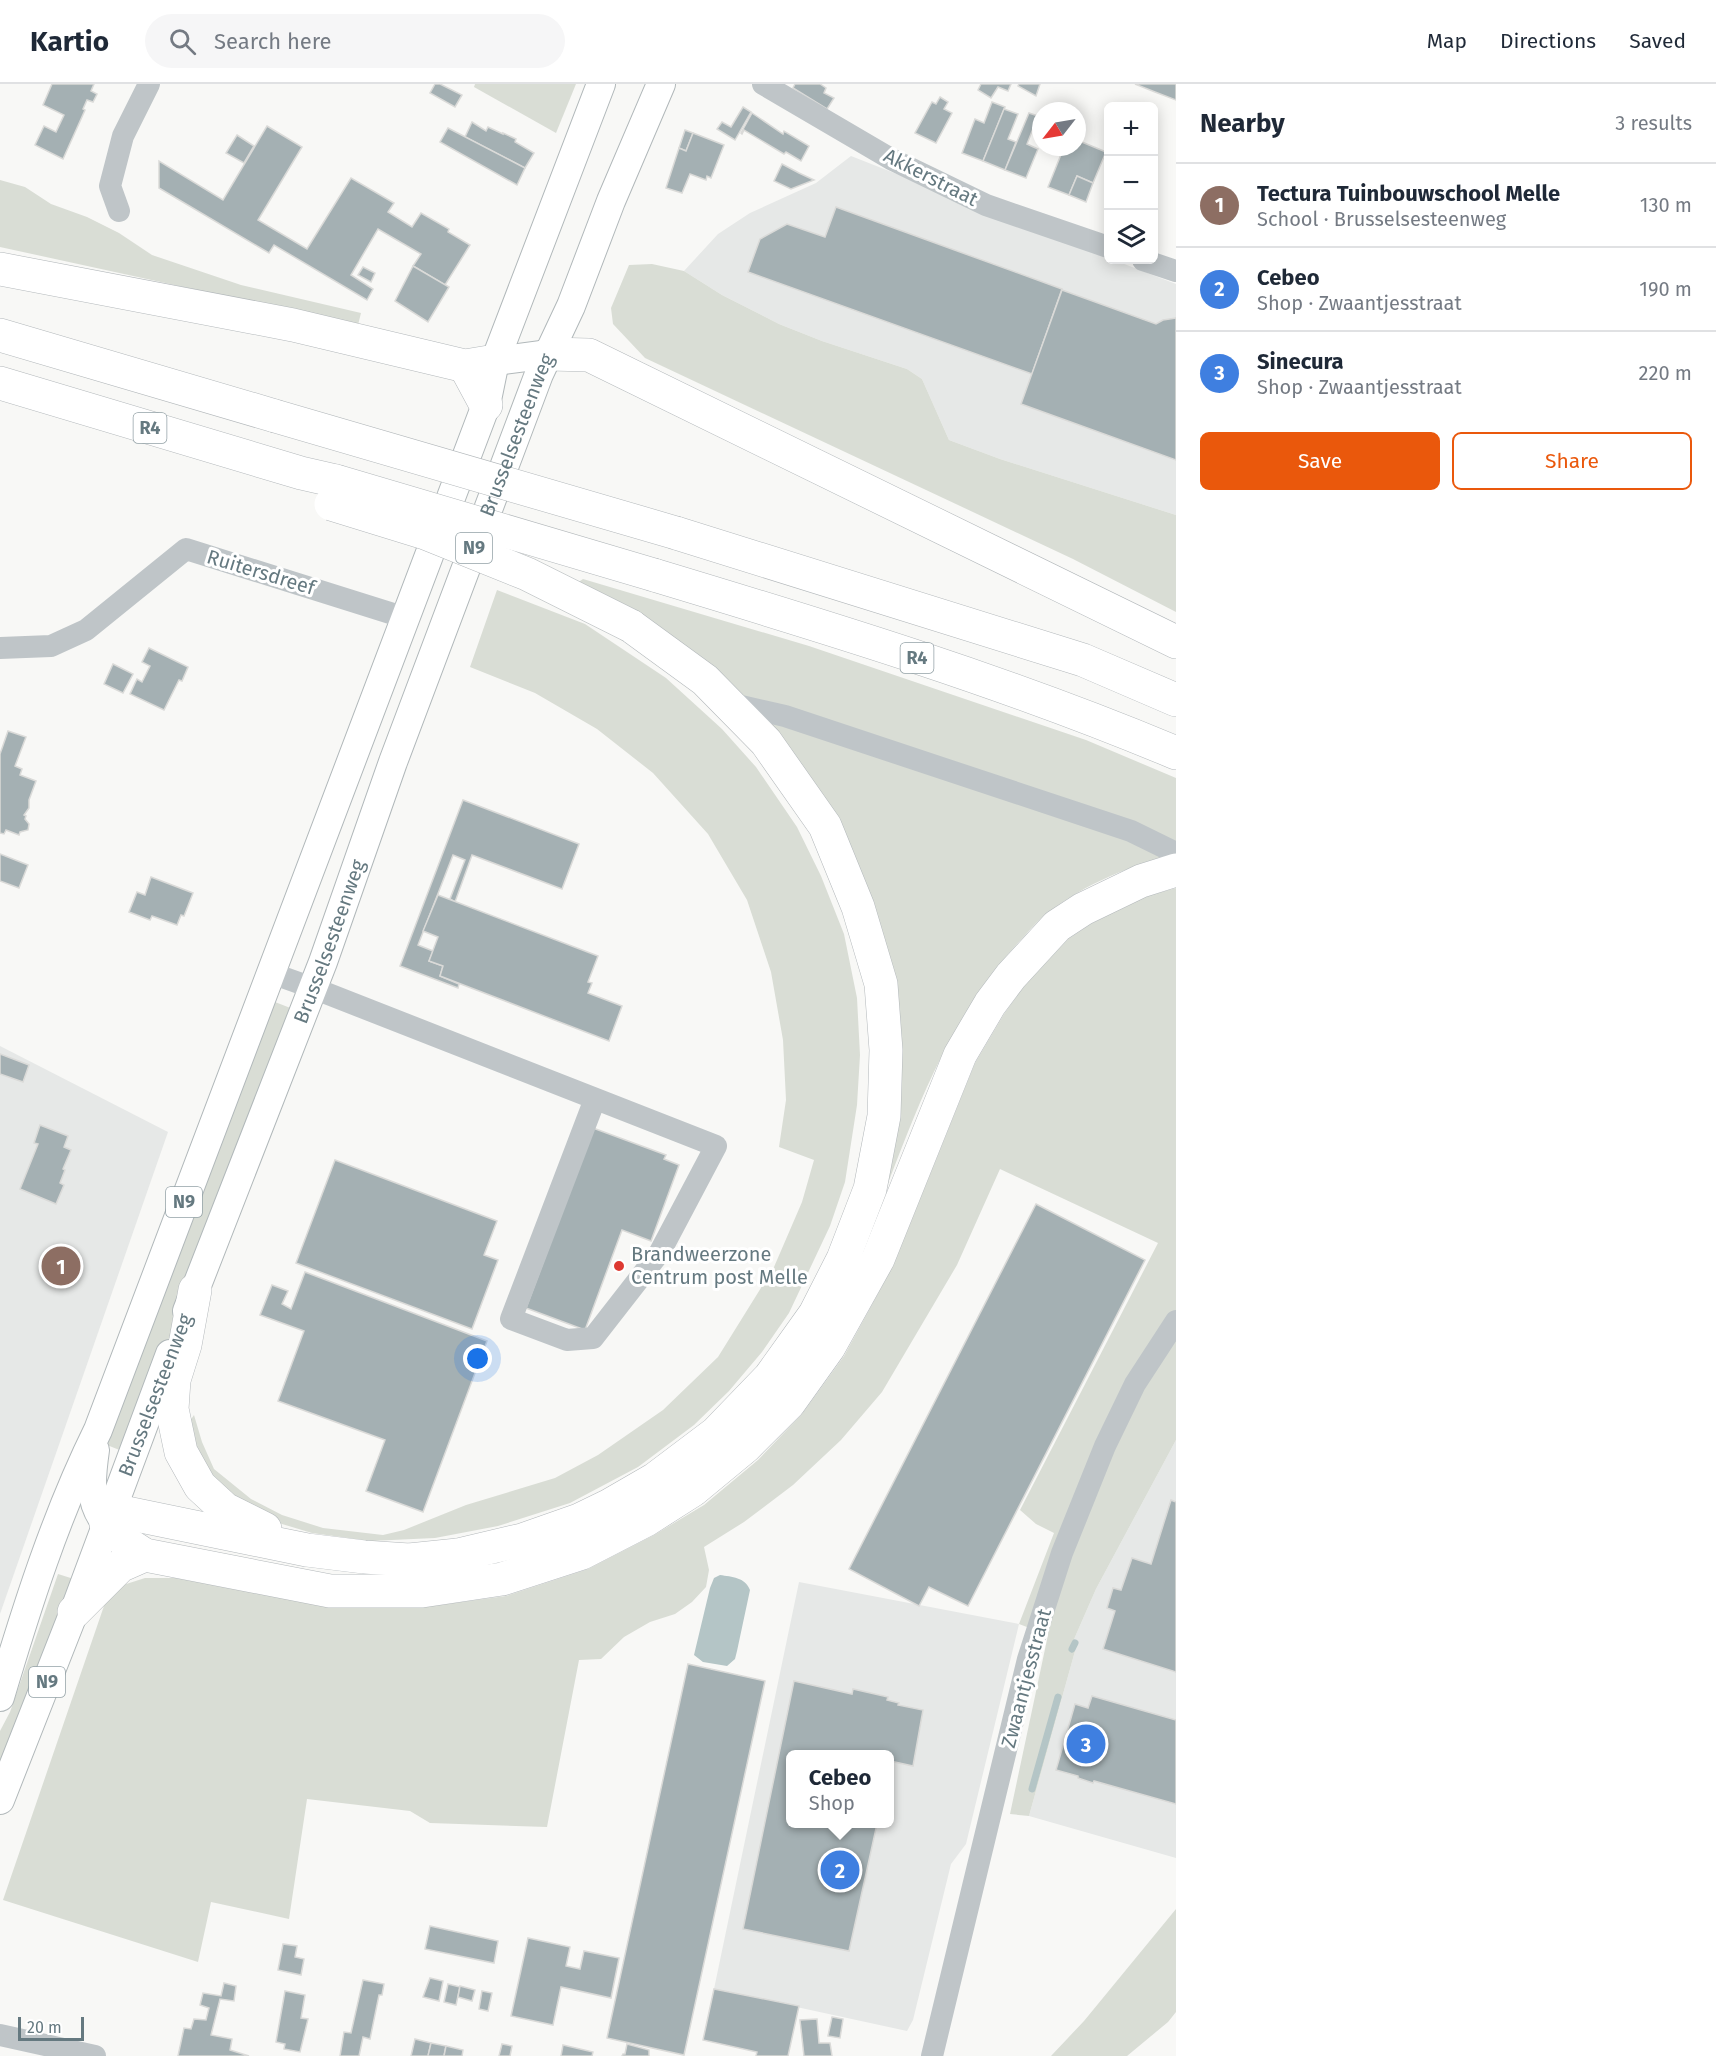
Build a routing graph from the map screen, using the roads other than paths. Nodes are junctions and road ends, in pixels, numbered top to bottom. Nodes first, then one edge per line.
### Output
1 (149, 84) edge
2 (601, 84) edge
3 (649, 84) edge
4 (661, 84) edge
5 (763, 84) edge
6 (611, 201) junction
7 (119, 211) dead end
8 (1104, 246) edge
9 (1155, 264) edge
10 (0, 269) edge
11 (1176, 271) edge
12 (0, 335) edge
13 (549, 354) junction
14 (480, 364) junction
15 (0, 383) edge
16 (486, 405) junction
17 (334, 493) junction
18 (406, 618) junction
19 (1176, 642) edge
20 (0, 648) edge
21 (1176, 700) edge
22 (726, 702) junction
23 (400, 743) junction
24 (1176, 753) edge
25 (1176, 853) edge
26 (1176, 870) edge
27 (271, 973) junction
28 (314, 988) junction
29 (595, 1099) junction
30 (195, 1290) junction
31 (1176, 1321) edge
32 (98, 1430) junction
33 (106, 1516) junction
34 (307, 1550) junction
35 (145, 1555) junction
36 (40, 1568) junction
37 (74, 1612) junction
38 (0, 1697) edge
39 (0, 1800) edge
40 (0, 2035) edge
41 (95, 2056) edge
42 (932, 2056) edge

1 - 7 street
2 - 14 main road
3 - 6 main road
4 - 6 main road, Brusselsesteenweg / N9
5 - 8 street, Akkerstraat
6 - 13 main road, Brusselsesteenweg / N9
9 - 11 street
10 - 14 highway
12 - 21 highway, R4, bridge
13 - 14 main road
13 - 19 highway
13 - 23 main road, Brusselsesteenweg / N9
14 - 16 highway
15 - 17 highway, R4
16 - 18 main road, Brusselsesteenweg / N9
16 - 23 main road
17 - 22 highway, bridge
17 - 24 highway, R4, bridge
18 - 20 street, Ruitersdreef
18 - 27 main road, Brusselsesteenweg / N9
22 - 25 street
22 - 34 highway
23 - 28 main road, Brusselsesteenweg / N9
26 - 35 highway
27 - 28 street
27 - 32 main road, Brusselsesteenweg / N9
28 - 29 street
28 - 30 main road, Brusselsesteenweg / N9
29 - 29 street
30 - 33 main road, Brusselsesteenweg / N9
30 - 34 highway
31 - 42 street, Zwaantjesstraat
32 - 33 main road
32 - 36 main road, Brusselsesteenweg / N9
33 - 34 highway
33 - 35 highway
33 - 36 main road
33 - 37 main road, Brusselsesteenweg / N9
35 - 37 highway
36 - 38 main road, Brusselsesteenweg / N9
37 - 39 main road, Brusselsesteenweg / N9
40 - 41 street

